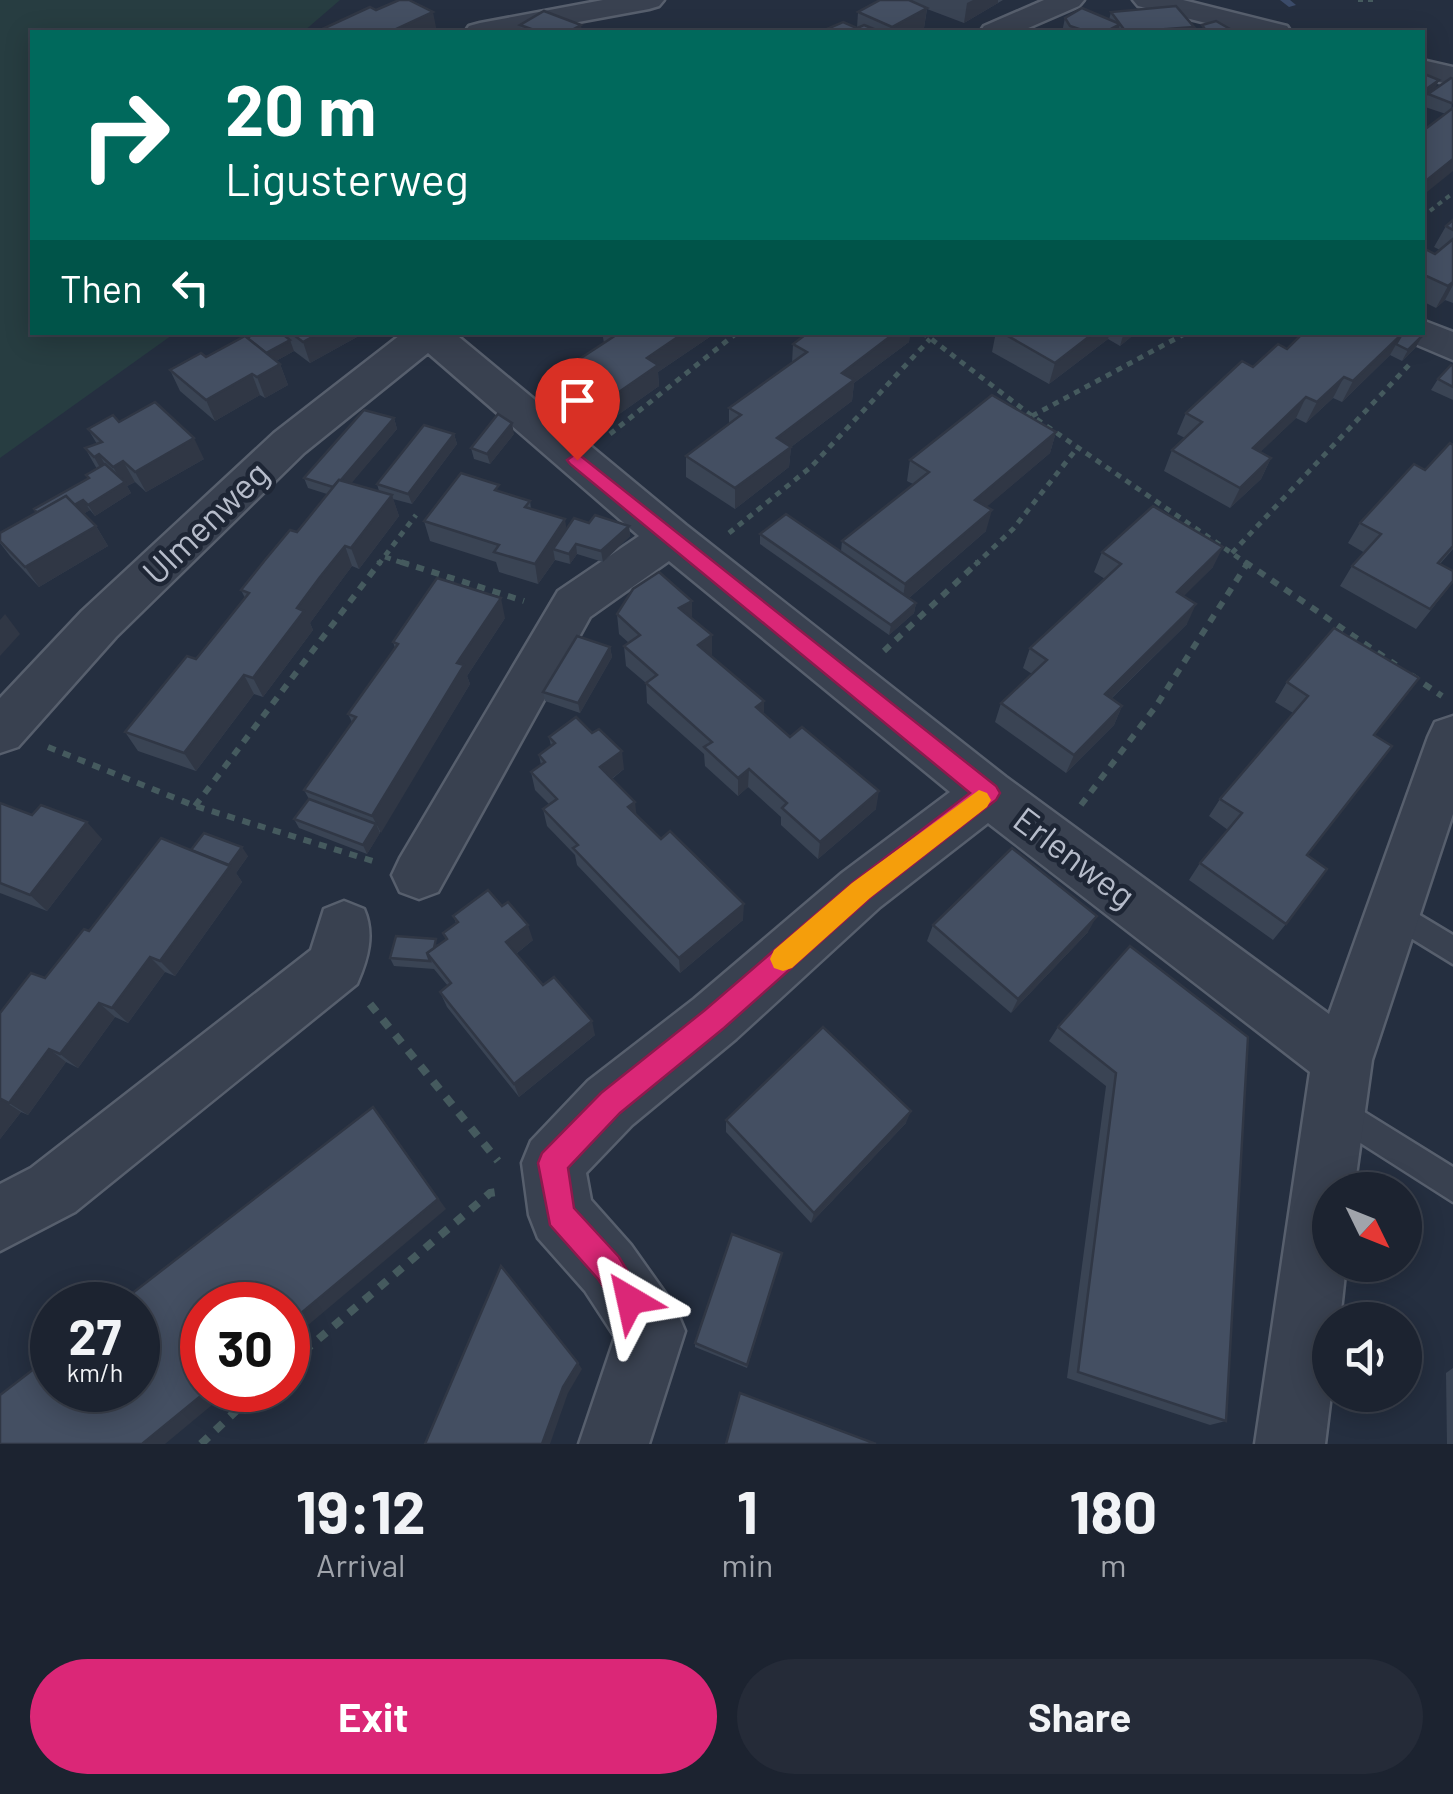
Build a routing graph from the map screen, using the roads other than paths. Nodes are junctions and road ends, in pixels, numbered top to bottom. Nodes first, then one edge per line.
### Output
1 (650, 0) edge
2 (1068, 0) edge
3 (1148, 0) edge
4 (491, 30) edge
5 (1000, 30) edge
6 (1268, 30) edge
7 (1425, 70) edge
8 (1453, 76) edge
9 (426, 335) edge
10 (431, 335) edge
11 (684, 548) junction
12 (1, 731) edge
13 (1453, 737) edge
14 (988, 793) junction
15 (419, 875) road end
16 (1393, 912) junction
17 (340, 946) road end
18 (1453, 951) edge
19 (1338, 1084) junction
20 (1453, 1186) edge
21 (0, 1219) edge
22 (614, 1444) edge
23 (1290, 1444) edge

1 - 4 street
2 - 5 street
3 - 6 street
7 - 8 street
9 - 12 street, Ulmenweg
10 - 11 street, Erlenweg
11 - 14 street, Erlenweg
11 - 15 street
13 - 16 street
14 - 19 street, Erlenweg
14 - 22 street
16 - 18 lane
16 - 19 street
17 - 21 street
19 - 20 lane
19 - 23 street

